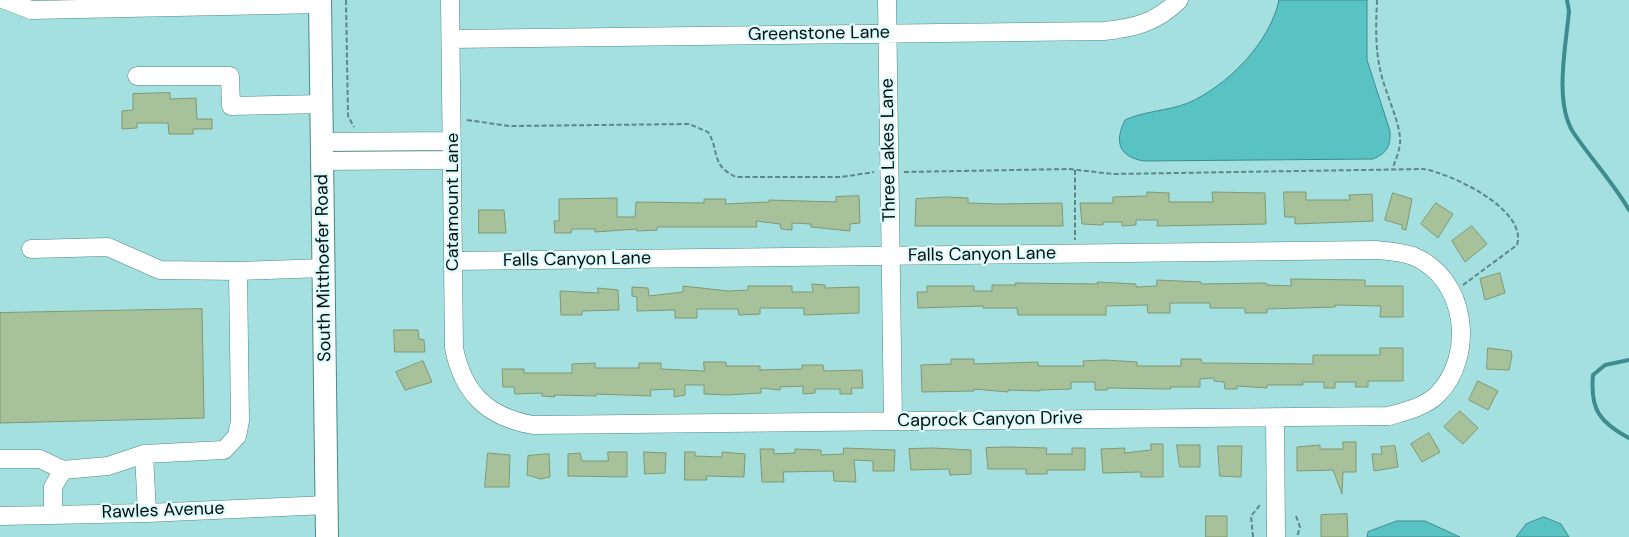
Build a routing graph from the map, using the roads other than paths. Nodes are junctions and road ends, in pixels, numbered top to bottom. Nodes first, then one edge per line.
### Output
1 (5, 0) edge
2 (450, 0) edge
3 (887, 0) edge
4 (1179, 0) edge
5 (320, 2) edge
6 (888, 33) junction
7 (451, 39) junction
8 (137, 76) dead end
9 (322, 104) junction
10 (452, 141) junction
11 (322, 152) junction
12 (452, 160) junction
13 (31, 249) dead end
14 (891, 256) junction
15 (453, 262) junction
16 (324, 268) junction
17 (238, 271) junction
18 (1462, 334) joint
19 (477, 399) joint
20 (1275, 417) junction
21 (893, 421) junction
22 (144, 454) junction
23 (0, 459) edge
24 (62, 470) junction
25 (327, 504) junction
26 (147, 513) junction
27 (52, 515) junction
28 (0, 516) edge
29 (327, 537) edge
30 (1276, 537) edge

1 - 5 street
2 - 7 street, Catamount Lane
3 - 6 street, Three Lakes Lane
4 - 6 street, Greenstone Lane
5 - 9 main road, South Mitthoefer Road
6 - 7 street, Greenstone Lane
6 - 14 street, Three Lakes Lane
7 - 10 street, Catamount Lane
8 - 9 street
9 - 11 main road, South Mitthoefer Road
10 - 11 street
10 - 12 street, Catamount Lane
11 - 12 street
11 - 16 main road, South Mitthoefer Road
12 - 15 street, Catamount Lane
13 - 17 street
14 - 15 street, Falls Canyon Lane
14 - 18 street, Falls Canyon Lane
14 - 21 street, Three Lakes Lane
15 - 19 street, Catamount Lane
16 - 17 street
16 - 25 main road, South Mitthoefer Road
17 - 22 street
18 - 20 street, Caprock Canyon Drive
19 - 21 street, Caprock Canyon Drive
20 - 21 street, Caprock Canyon Drive
20 - 30 street
22 - 24 street
22 - 26 street
23 - 24 street
24 - 27 street
25 - 26 street, Rawles Avenue
25 - 29 main road, South Mitthoefer Road
26 - 27 street, Rawles Avenue
27 - 28 street, Rawles Avenue

